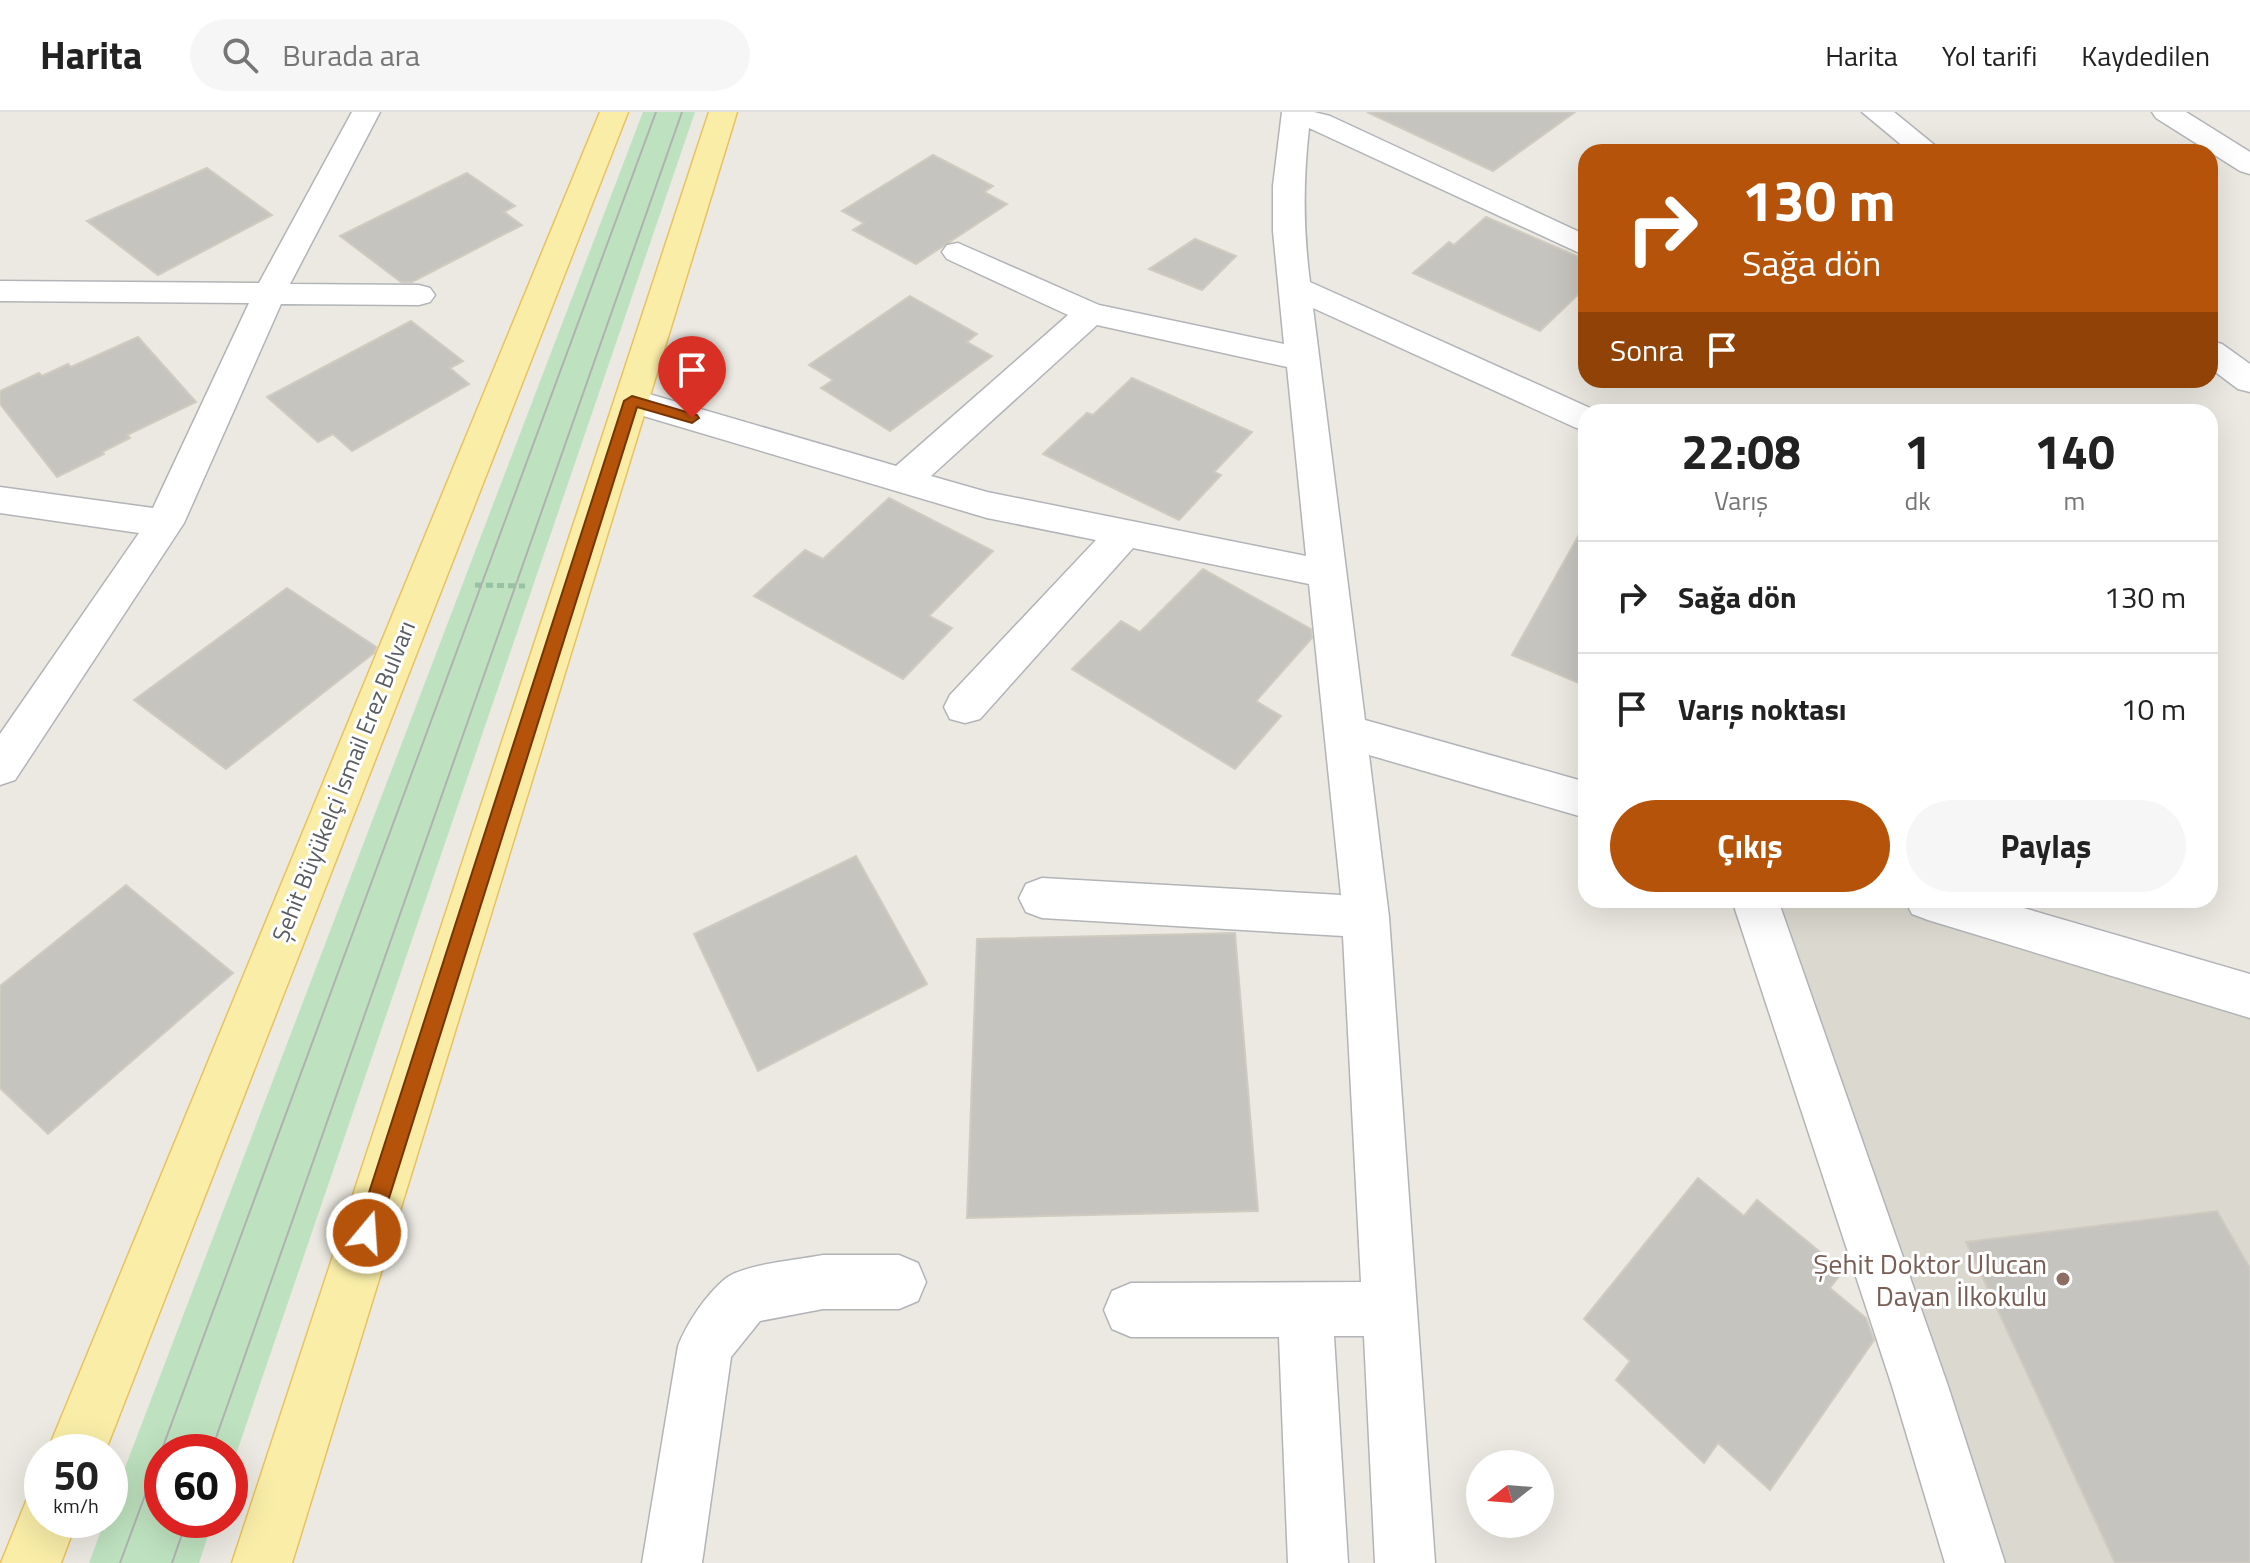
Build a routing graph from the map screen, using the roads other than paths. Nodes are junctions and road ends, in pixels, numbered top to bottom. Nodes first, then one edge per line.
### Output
1 (366, 112) edge
2 (614, 112) edge
3 (723, 112) edge
4 (1876, 112) edge
5 (2166, 112) edge
6 (1296, 114) edge
7 (1918, 144) edge
8 (2217, 144) edge
9 (2218, 145) edge
10 (2250, 165) edge
11 (1578, 243) edge
12 (958, 252) dead end
13 (1294, 287) junction
14 (0, 291) edge
15 (269, 294) junction
16 (419, 295) dead end
17 (1090, 313) junction
18 (2218, 358) edge
19 (1302, 359) junction
20 (2250, 381) edge
21 (632, 401) junction
22 (1578, 415) edge
23 (903, 480) junction
24 (0, 500) edge
25 (165, 523) junction
26 (1125, 533) junction
27 (1327, 574) junction
28 (965, 707) dead end
29 (1346, 732) junction
30 (0, 768) edge
31 (1578, 798) edge
32 (1042, 898) dead end
33 (1758, 908) edge
34 (1955, 908) edge
35 (1366, 917) junction
36 (2250, 996) edge
37 (899, 1282) dead end
38 (1305, 1309) junction
39 (1389, 1309) junction
40 (1131, 1310) dead end
41 (83, 1434) edge
42 (41, 1538) edge
43 (31, 1563) edge
44 (262, 1563) edge
45 (672, 1563) edge
46 (1318, 1563) edge
47 (1405, 1563) edge
48 (1975, 1563) edge

1 - 15 street
2 - 41 main road, Şehit Büyükelçi İsmail Erez Bulvarı
3 - 21 main road
4 - 7 street
5 - 8 street
6 - 11 street
6 - 13 street
9 - 10 street
12 - 17 street
13 - 19 street
13 - 22 street
14 - 15 street
15 - 16 street
15 - 25 street
17 - 19 street
17 - 23 street
18 - 20 street
19 - 27 street
21 - 23 street
21 - 44 main road
23 - 26 street
24 - 25 street
25 - 30 street
26 - 27 street
26 - 28 street
27 - 29 street
29 - 31 street
29 - 35 street
32 - 35 street
33 - 48 street
34 - 36 street
35 - 39 street
37 - 45 street
38 - 39 street
38 - 40 street
38 - 46 street
39 - 47 street
42 - 43 main road

